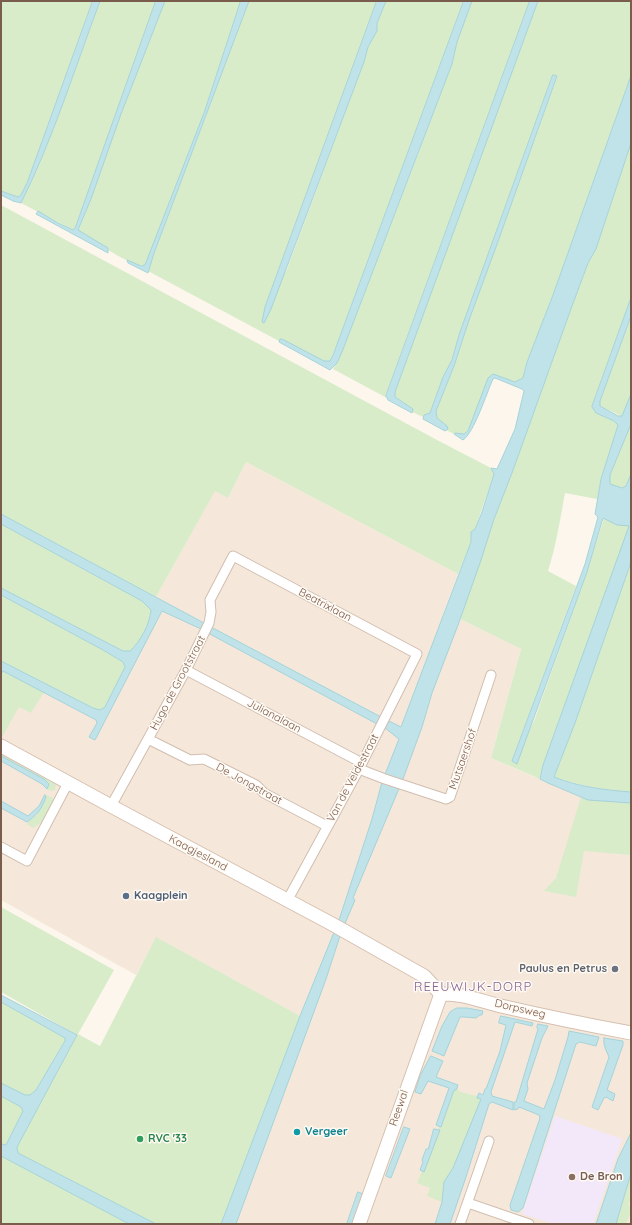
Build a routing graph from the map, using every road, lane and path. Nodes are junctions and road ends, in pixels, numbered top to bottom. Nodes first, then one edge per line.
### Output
1 (233, 556) joint
2 (417, 654) joint
3 (186, 670) junction
4 (491, 675) dead end
5 (148, 739) junction
6 (1, 746) edge
7 (360, 766) junction
8 (68, 783) junction
9 (110, 806) junction
10 (327, 826) junction
11 (1, 847) edge
12 (287, 901) junction
13 (441, 994) junction
14 (631, 1033) edge
15 (489, 1142) dead end
16 (468, 1203) junction
17 (359, 1224) edge
18 (460, 1224) edge
19 (529, 1224) edge

1 - 2 street, Beatrixlaan
1 - 3 street, Hugo de Grootstraat
2 - 7 street, Van de Veldestraat
3 - 5 street, Hugo de Grootstraat
3 - 7 street, Julianalaan
4 - 7 street, Mutsaershof
5 - 9 street, Hugo de Grootstraat
5 - 10 street, De Jongstraat
6 - 8 street, Kaagjesland
7 - 10 street, Van de Veldestraat
8 - 9 street, Kaagjesland
8 - 11 street
9 - 12 street, Kaagjesland
10 - 12 street, Van de Veldestraat
12 - 13 street, Kaagjesland
13 - 14 street, Dorpsweg
13 - 17 street, Reewal
15 - 16 street
16 - 18 street
16 - 19 street

